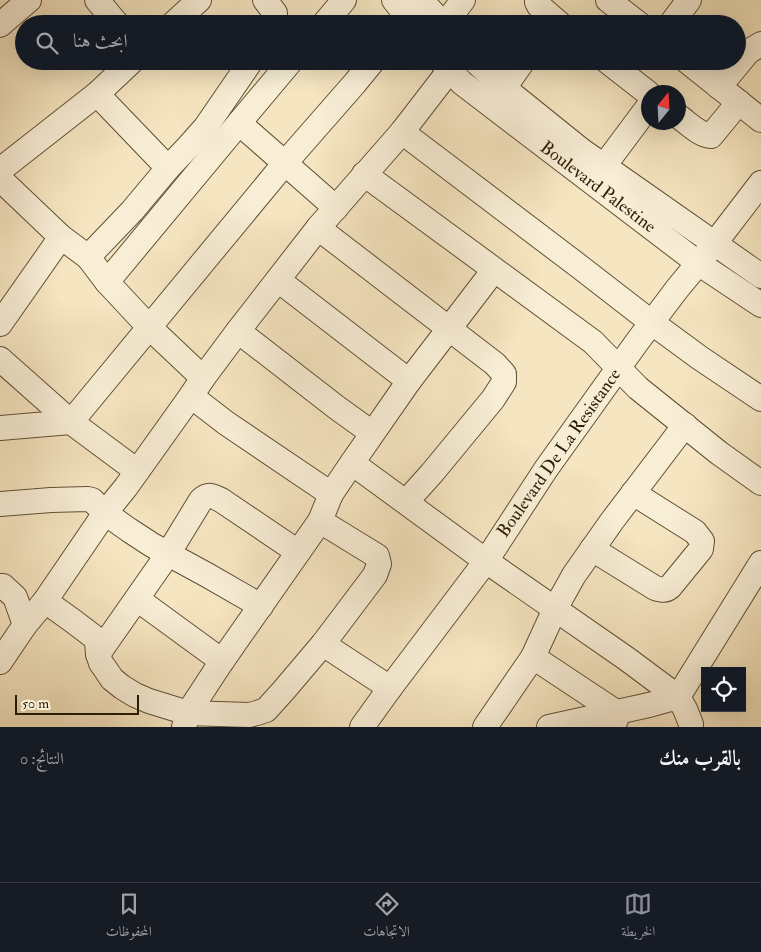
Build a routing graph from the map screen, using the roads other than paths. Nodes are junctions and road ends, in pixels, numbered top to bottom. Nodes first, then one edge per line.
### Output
1 (97, 0) edge
2 (199, 0) edge
3 (265, 0) edge
4 (344, 0) edge
5 (463, 0) edge
6 (538, 0) edge
7 (608, 0) edge
8 (689, 0) edge
9 (423, 14) edge
10 (110, 15) edge
11 (183, 15) edge
12 (275, 15) edge
13 (332, 15) edge
14 (548, 15) edge
15 (627, 15) edge
16 (678, 15) edge
17 (761, 44) edge
18 (746, 54) edge
19 (122, 70) edge
20 (245, 70) edge
21 (284, 70) edge
22 (366, 70) edge
23 (442, 70) edge
24 (449, 70) edge
25 (485, 70) edge
26 (517, 70) edge
27 (620, 70) edge
28 (699, 70) edge
29 (733, 70) edge
30 (719, 86) junction
31 (641, 87) edge
32 (504, 88) junction
33 (97, 94) junction
34 (739, 102) junction
35 (641, 116) edge
36 (761, 120) edge
37 (686, 122) edge
38 (238, 123) junction
39 (402, 132) junction
40 (285, 164) junction
41 (2, 166) edge
42 (604, 166) junction
43 (168, 168) junction
44 (364, 174) junction
45 (758, 192) edge
46 (336, 208) junction
47 (318, 228) junction
48 (61, 237) junction
49 (715, 243) junction
50 (88, 257) junction
51 (698, 263) junction
52 (494, 270) junction
53 (761, 276) edge
54 (278, 280) junction
55 (107, 282) junction
56 (761, 305) edge
57 (651, 322) junction
58 (0, 324) edge
59 (149, 327) junction
60 (238, 330) junction
61 (449, 330) junction
62 (0, 360) edge
63 (618, 367) junction
64 (410, 382) junction
65 (197, 387) junction
66 (761, 398) edge
67 (71, 422) junction
68 (685, 425) junction
69 (0, 428) edge
70 (372, 433) junction
71 (352, 463) junction
72 (137, 471) junction
73 (761, 483) edge
74 (634, 493) junction
75 (331, 494) junction
76 (406, 502) junction
77 (0, 504) edge
78 (106, 513) junction
79 (320, 521) junction
80 (592, 549) junction
81 (298, 552) junction
82 (168, 554) junction
83 (486, 561) junction
84 (761, 563) edge
85 (0, 586) edge
86 (137, 599) junction
87 (45, 601) junction
88 (261, 606) junction
89 (556, 609) junction
90 (25, 625) junction
91 (323, 644) junction
92 (98, 654) junction
93 (533, 657) junction
94 (222, 661) junction
95 (0, 662) edge
96 (390, 688) junction
97 (678, 697) junction
98 (186, 720) edge
99 (616, 720) edge
100 (698, 726) edge
101 (362, 727) edge
102 (485, 727) edge
103 (549, 727) edge

1 - 10 street
2 - 11 street
3 - 12 street
4 - 13 street
5 - 9 street
6 - 14 street
7 - 15 street
8 - 16 street
17 - 18 street
19 - 33 street
20 - 43 street
21 - 38 street
22 - 40 street
23 - 39 street
24 - 51 street, Boulevard Palestine
25 - 32 street, Boulevard Palestine
26 - 32 street
27 - 31 street
28 - 30 street
29 - 30 street
30 - 34 street
32 - 42 street, Boulevard Palestine
33 - 41 street
33 - 43 street
34 - 36 street
34 - 37 street
35 - 42 street
38 - 40 street
38 - 55 street
39 - 44 street
39 - 57 street
40 - 46 street
40 - 59 street
41 - 48 street
42 - 49 street, Boulevard Palestine
43 - 50 street
44 - 46 street
44 - 52 street
45 - 49 street, Boulevard De La Resistance
46 - 47 street
47 - 54 street
47 - 61 street
48 - 50 street
48 - 58 street
49 - 51 street, Boulevard De La Resistance
49 - 53 street, Boulevard Palestine
50 - 55 street
51 - 56 street, Boulevard Palestine
51 - 57 street, Boulevard De La Resistance
52 - 61 street
52 - 63 street
54 - 60 street
54 - 64 street
55 - 59 street
57 - 63 street, Boulevard De La Resistance
57 - 66 street
59 - 65 street
59 - 67 street
60 - 65 street
60 - 70 street
61 - 64 street
61 - 76 street
62 - 67 street
63 - 68 street
63 - 83 street, Boulevard De La Resistance
64 - 70 street
65 - 72 street
65 - 75 street
67 - 69 street
67 - 72 street
68 - 73 street
68 - 74 street
70 - 71 street
71 - 75 street
71 - 76 street
72 - 78 street
74 - 80 street
74 - 80 street
75 - 79 street
76 - 83 street
77 - 78 street
78 - 82 street
78 - 87 street
79 - 81 street
79 - 91 street
80 - 89 street
81 - 82 street
81 - 88 street
82 - 86 street
82 - 88 street
83 - 89 street
83 - 96 street, Boulevard De La Resistance
84 - 97 street
85 - 90 street
86 - 92 street
86 - 94 street
87 - 90 street
87 - 92 street
88 - 94 street
89 - 93 street
89 - 97 street
90 - 95 street
91 - 96 street
91 - 98 street
92 - 98 street
93 - 99 street
93 - 102 street
94 - 98 street
96 - 101 street, Boulevard De La Resistance
97 - 99 street
97 - 100 street
99 - 103 street

